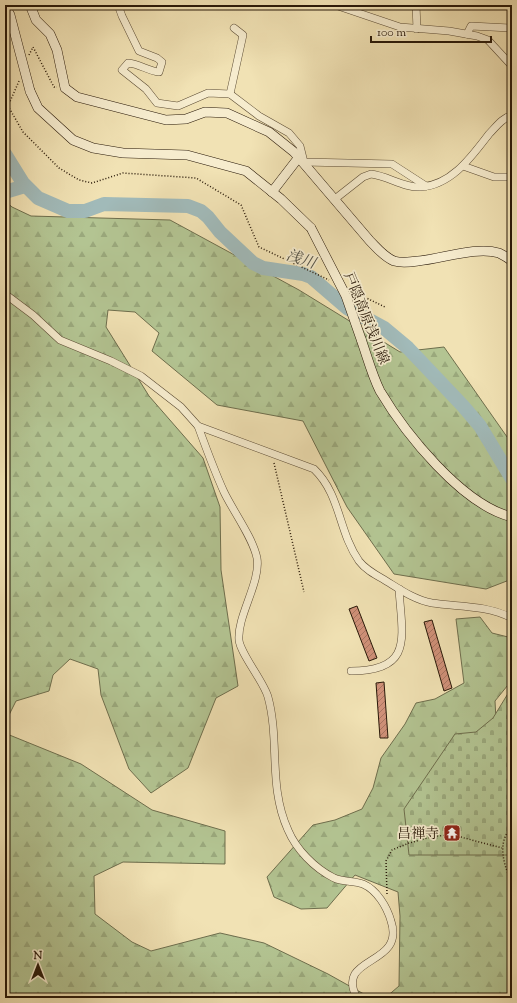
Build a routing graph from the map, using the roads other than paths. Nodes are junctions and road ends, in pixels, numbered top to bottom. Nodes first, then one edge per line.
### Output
1 (30, 5) edge
2 (118, 5) edge
3 (335, 5) edge
4 (416, 5) edge
5 (5, 6) edge
6 (234, 28) dead end
7 (512, 28) edge
8 (417, 29) junction
9 (467, 34) junction
10 (512, 66) edge
11 (230, 94) junction
12 (512, 115) edge
13 (301, 160) junction
14 (463, 166) junction
15 (512, 177) edge
16 (426, 186) junction
17 (272, 192) junction
18 (335, 199) junction
19 (512, 261) edge
20 (5, 294) edge
21 (198, 426) junction
22 (512, 517) edge
23 (399, 589) junction
24 (512, 618) edge
25 (351, 671) dead end
26 (357, 998) edge

1 - 13 main road
2 - 11 street
3 - 8 street
4 - 8 street
5 - 17 main road, 戸隠高原浅川線, bridge
6 - 11 street
7 - 9 street
8 - 9 street
9 - 10 street
11 - 13 street
12 - 14 street
13 - 16 street
13 - 17 main road
13 - 18 main road
14 - 15 street
14 - 16 street
16 - 18 street
17 - 22 main road, 戸隠高原浅川線, bridge
18 - 19 main road
20 - 21 street
21 - 23 street
21 - 26 street
23 - 24 street
23 - 25 street

